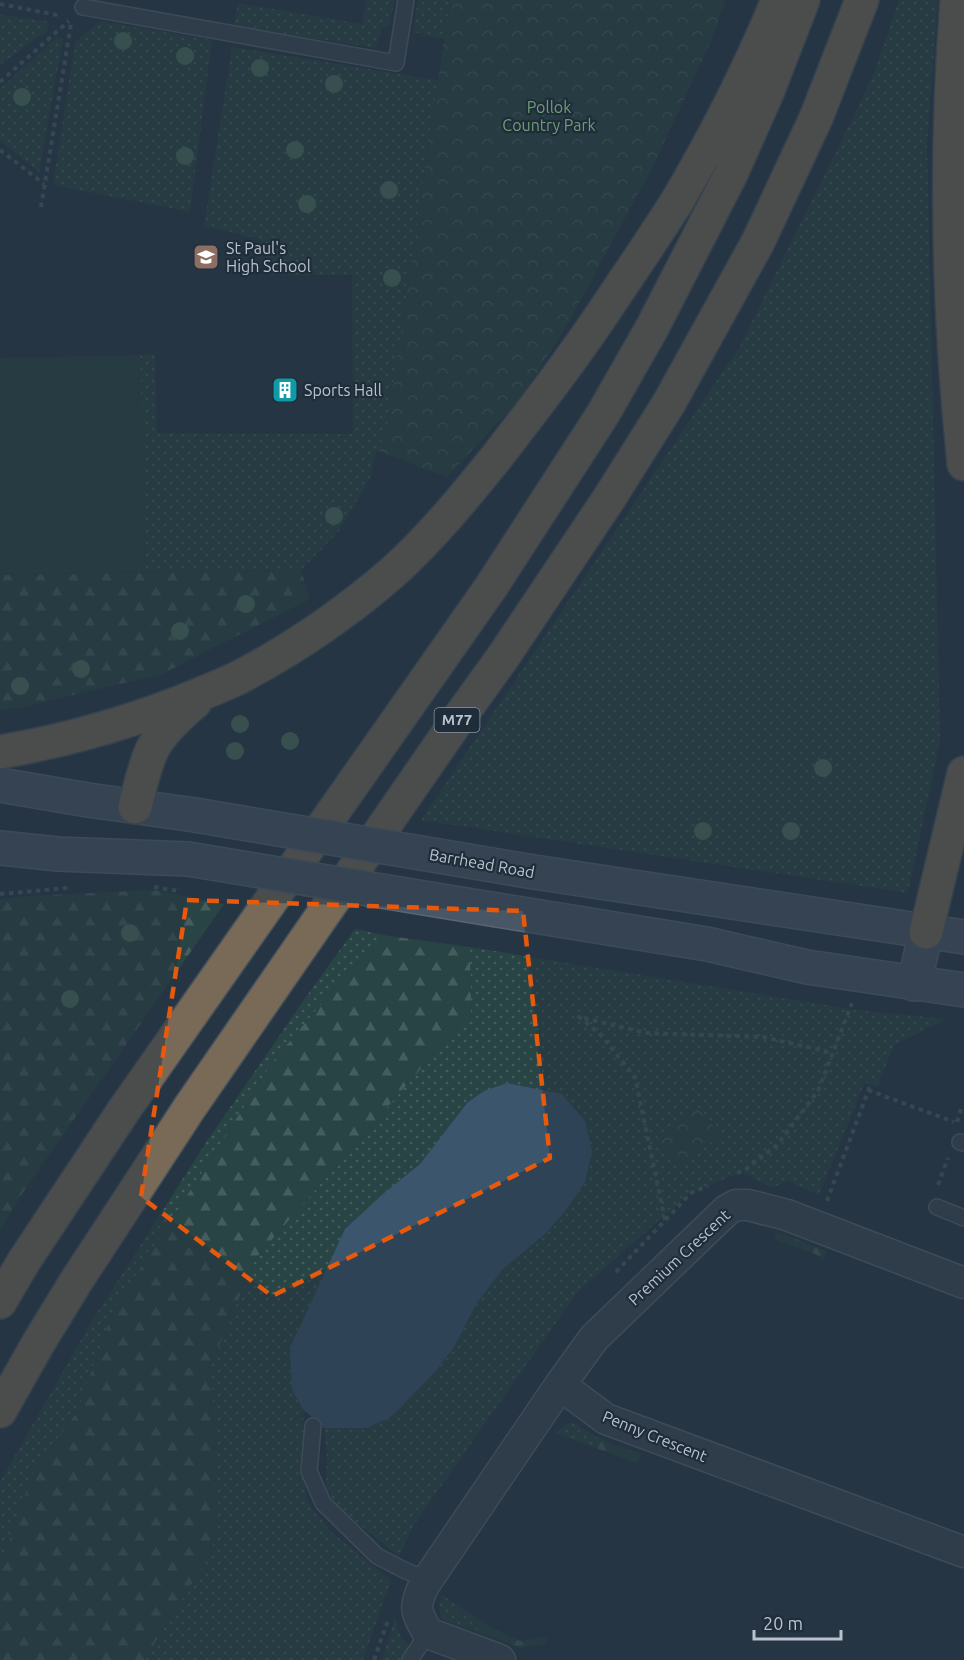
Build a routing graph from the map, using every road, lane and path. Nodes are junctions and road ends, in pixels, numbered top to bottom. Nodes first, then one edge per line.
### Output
1 (406, 0) edge
2 (778, 0) edge
3 (803, 0) edge
4 (862, 0) edge
5 (957, 0) edge
6 (0, 4) edge
7 (78, 12) junction
8 (0, 82) edge
9 (0, 150) edge
10 (44, 184) junction
11 (41, 207) dead end
12 (964, 464) edge
13 (237, 678) junction
14 (0, 752) edge
15 (964, 772) edge
16 (0, 785) edge
17 (135, 807) junction
18 (0, 848) edge
19 (152, 857) junction
20 (926, 932) junction
21 (964, 937) edge
22 (914, 984) junction
23 (964, 990) edge
24 (833, 1053) dead end
25 (964, 1107) edge
26 (957, 1123) junction
27 (958, 1142) edge
28 (938, 1186) dead end
29 (937, 1208) dead end
30 (964, 1218) edge
31 (665, 1221) dead end
32 (818, 1227) junction
33 (964, 1283) edge
34 (0, 1302) edge
35 (560, 1385) junction
36 (0, 1411) edge
37 (313, 1426) dead end
38 (964, 1552) edge
39 (428, 1580) junction
40 (428, 1633) junction
41 (410, 1660) edge
42 (500, 1660) edge

1 - 7 lane
2 - 13 highway
3 - 34 highway, M77
4 - 36 highway, M77
5 - 12 highway
6 - 7 path
7 - 8 path
7 - 10 path
9 - 10 path
10 - 11 path
13 - 14 highway
13 - 17 highway
15 - 20 highway
16 - 17 main road, Barrhead Road
17 - 19 main road
17 - 20 main road, Barrhead Road, bridge
18 - 19 main road
19 - 22 main road, bridge
20 - 21 main road, Barrhead Road
20 - 22 main road
22 - 23 main road
24 - 31 path
25 - 26 path
26 - 27 path
26 - 32 path
27 - 28 path
29 - 30 lane
32 - 33 street, Premium Crescent
32 - 35 street, Premium Crescent
35 - 38 street, Penny Crescent
35 - 39 street
37 - 39 lane
39 - 40 street
40 - 41 lane
40 - 42 street

